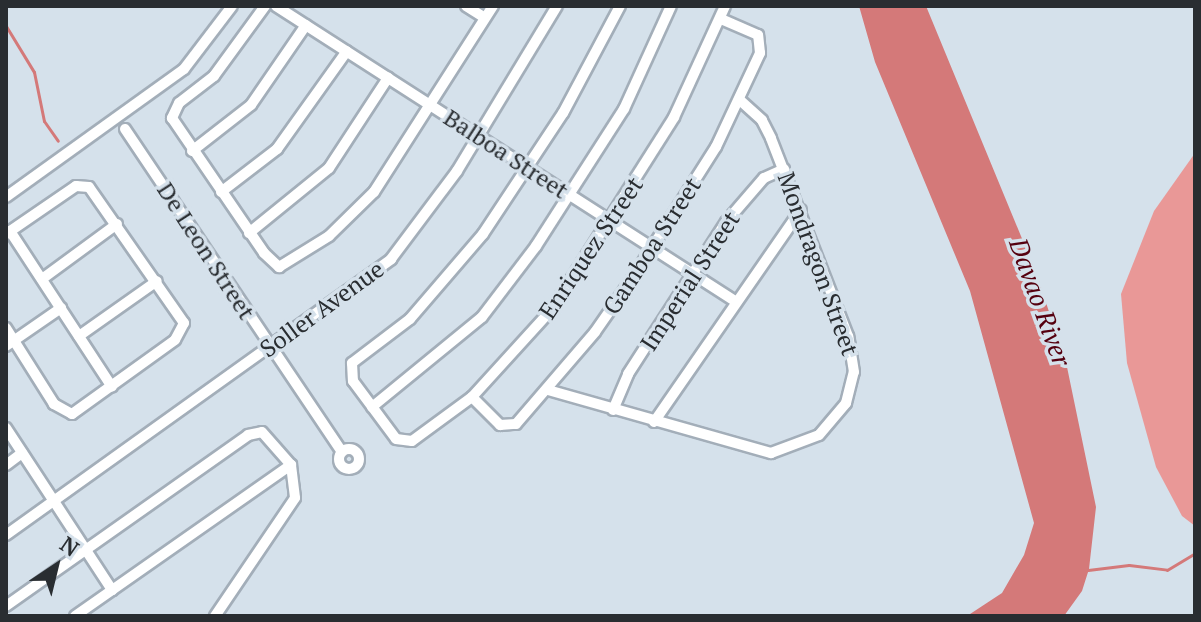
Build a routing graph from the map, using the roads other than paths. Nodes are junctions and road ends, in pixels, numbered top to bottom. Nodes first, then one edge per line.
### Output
1 (232, 6) edge
2 (265, 6) edge
3 (276, 6) edge
4 (466, 6) edge
5 (493, 6) edge
6 (557, 6) edge
7 (620, 6) edge
8 (671, 6) edge
9 (725, 6) edge
10 (485, 18) junction
11 (721, 19) junction
12 (306, 25) junction
13 (347, 51) junction
14 (388, 78) junction
15 (741, 101) junction
16 (430, 105) junction
17 (125, 129) dead end
18 (479, 136) junction
19 (192, 151) junction
20 (527, 167) junction
21 (784, 169) junction
22 (221, 192) junction
23 (570, 195) junction
24 (6, 197) edge
25 (801, 210) junction
26 (610, 221) junction
27 (117, 224) junction
28 (8, 232) edge
29 (249, 233) junction
30 (652, 248) junction
31 (696, 276) junction
32 (42, 279) junction
33 (157, 281) junction
34 (735, 301) junction
35 (61, 308) junction
36 (6, 328) edge
37 (79, 336) junction
38 (10, 343) edge
39 (269, 347) junction
40 (112, 387) junction
41 (548, 390) junction
42 (472, 397) junction
43 (372, 407) junction
44 (613, 410) junction
45 (654, 422) junction
46 (6, 428) edge
47 (342, 452) dead end
48 (22, 453) junction
49 (6, 465) edge
50 (291, 465) junction
51 (53, 501) junction
52 (6, 535) edge
53 (85, 550) junction
54 (112, 590) junction
55 (6, 606) edge
56 (75, 616) edge
57 (215, 616) edge

1 - 24 street
2 - 19 street
3 - 12 street, Balboa Street
4 - 10 street
5 - 10 street
6 - 18 street, Soller Avenue
7 - 20 street
8 - 23 street
9 - 11 street, Enriquez Street
10 - 16 street
11 - 15 street, Gamboa Street
11 - 26 street, Enriquez Street
12 - 13 street, Balboa Street
12 - 19 street
13 - 14 street, Balboa Street
13 - 22 street
14 - 16 street, Balboa Street
14 - 29 street
15 - 21 street, Mondragon Street
15 - 30 street, Gamboa Street
16 - 18 street, Balboa Street
16 - 29 street
17 - 39 street, De Leon Street
18 - 20 street, Balboa Street
18 - 39 street, Soller Avenue
19 - 22 street
20 - 23 street, Balboa Street
20 - 43 street
21 - 25 street, Mondragon Street
21 - 31 street, Imperial Street
22 - 29 street
23 - 26 street, Balboa Street
23 - 43 street
25 - 34 street
25 - 45 street, Mondragon Street
26 - 30 street, Balboa Street
26 - 42 street, Enriquez Street
27 - 28 street
27 - 32 street
27 - 33 street
28 - 32 street
30 - 31 street, Balboa Street
30 - 41 street, Gamboa Street
31 - 34 street, Balboa Street
31 - 44 street, Imperial Street
32 - 35 street
33 - 37 street
33 - 40 street
34 - 45 street
35 - 37 street
35 - 38 street
36 - 38 street
37 - 40 street
38 - 40 street
39 - 47 street, De Leon Street
39 - 51 street, Soller Avenue
41 - 42 street, Gamboa Street
41 - 44 street, Mondragon Street
42 - 43 street, Enriquez Street
44 - 45 street, Mondragon Street
46 - 48 street
48 - 49 street
48 - 51 street
50 - 53 street
50 - 54 street
50 - 57 street
51 - 52 street, Soller Avenue
51 - 53 street
53 - 54 street
53 - 55 street
54 - 56 street

